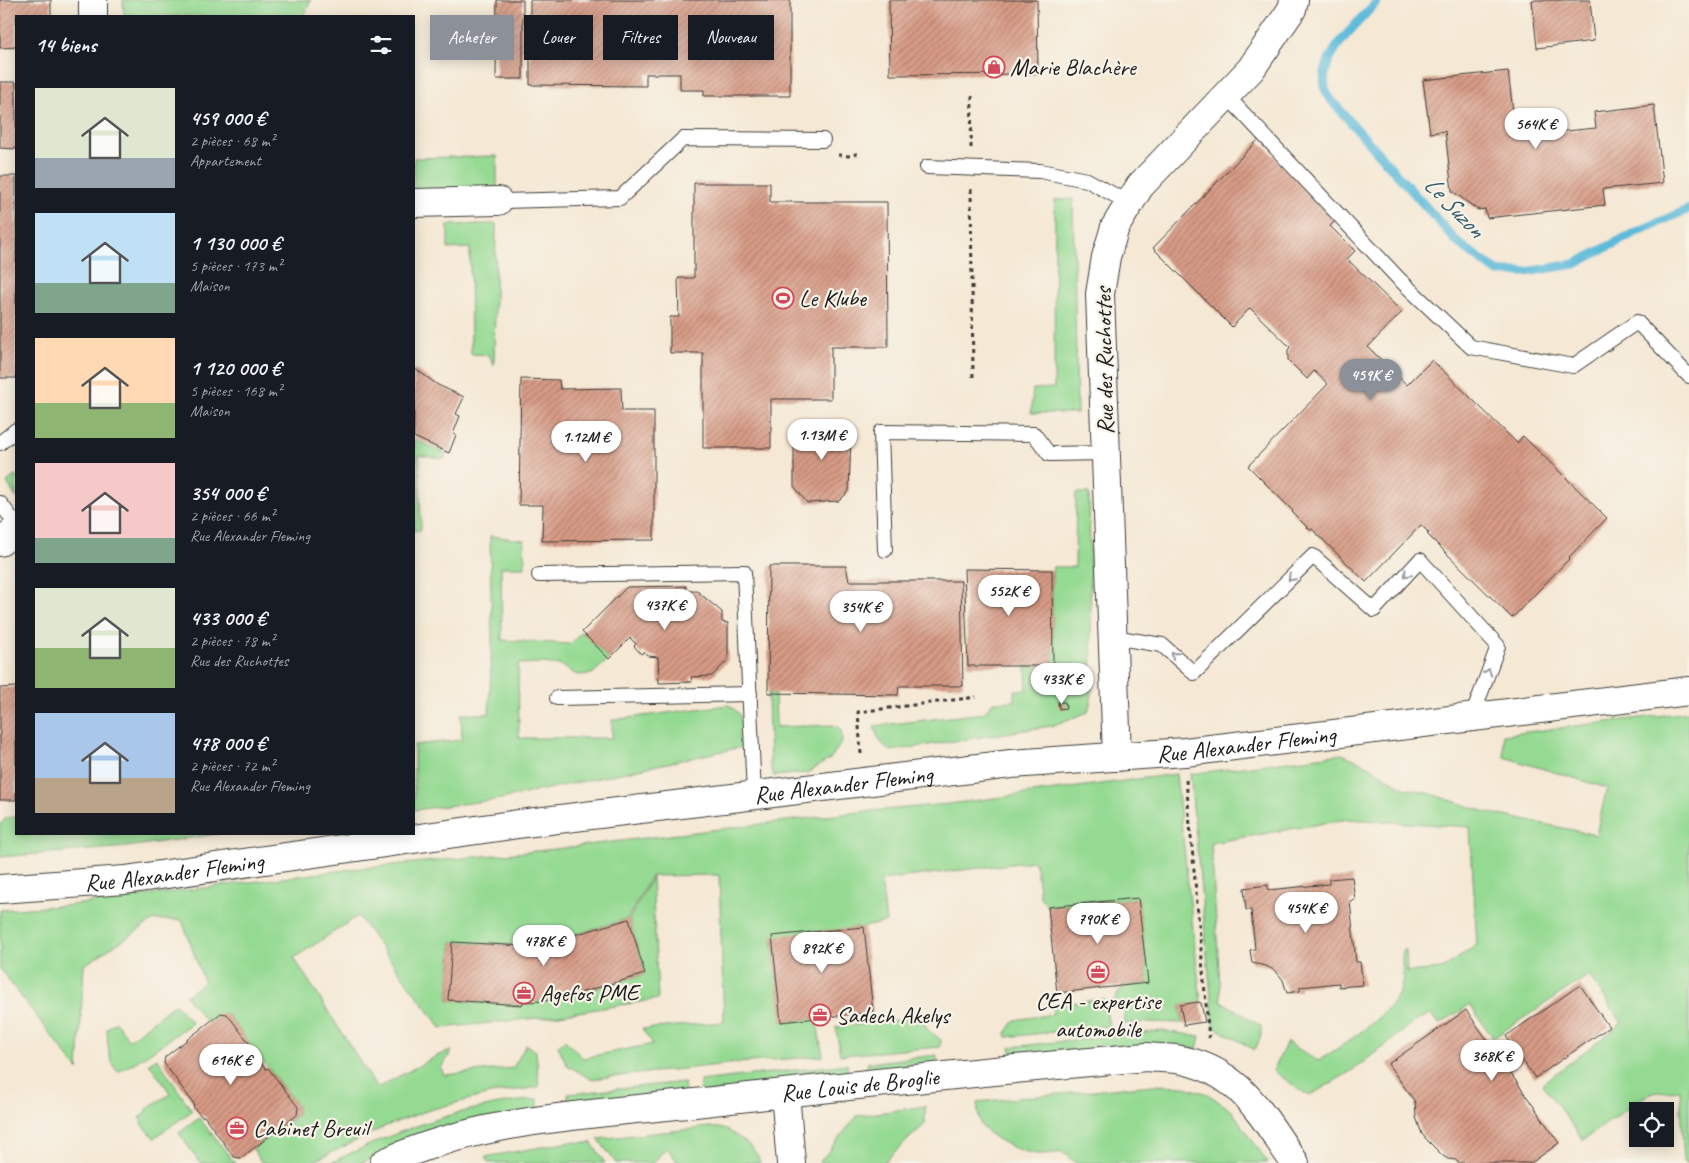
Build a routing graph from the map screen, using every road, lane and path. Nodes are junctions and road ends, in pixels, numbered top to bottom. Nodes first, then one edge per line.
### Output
1 (93, 0) edge
2 (1294, 0) edge
3 (93, 15) edge
4 (972, 96) dead end
5 (1226, 96) junction
6 (822, 140) dead end
7 (927, 167) dead end
8 (971, 169) junction
9 (498, 201) joint
10 (415, 203) edge
11 (1129, 204) junction
12 (1689, 376) edge
13 (974, 378) dead end
14 (15, 431) edge
15 (0, 443) edge
16 (1105, 453) junction
17 (0, 502) edge
18 (15, 523) edge
19 (15, 531) edge
20 (0, 542) edge
21 (885, 550) dead end
22 (539, 574) dead end
23 (1113, 637) junction
24 (1689, 691) edge
25 (750, 694) junction
26 (976, 697) dead end
27 (557, 698) dead end
28 (1472, 718) junction
29 (1184, 752) junction
30 (1117, 757) junction
31 (863, 782) junction
32 (754, 795) junction
33 (0, 889) edge
34 (1204, 1066) junction
35 (785, 1093) junction
36 (384, 1163) edge
37 (791, 1163) edge
38 (1295, 1163) edge

1 - 3 street
2 - 5 street, Rue des Ruchottes
4 - 8 path
5 - 11 street, Rue des Ruchottes
5 - 12 lane
6 - 9 lane
7 - 8 lane
8 - 11 lane
8 - 13 path
9 - 10 street
11 - 16 street, Rue des Ruchottes
14 - 15 lane
16 - 21 lane
16 - 23 street, Rue des Ruchottes
17 - 18 lane
19 - 20 street
22 - 25 lane
28 -> 23 lane
23 - 30 street, Rue des Ruchottes
24 - 28 street, Rue Alexander Fleming
25 - 27 lane
25 - 32 lane
26 - 31 path
28 - 29 street, Rue Alexander Fleming
29 - 30 street, Rue Alexander Fleming
29 - 34 path
30 - 31 street, Rue Alexander Fleming
31 - 32 street, Rue Alexander Fleming
32 - 33 street, Rue Alexander Fleming
34 - 35 street, Rue Louis de Broglie
34 - 38 street, Rue Louis de Broglie
35 - 36 street, Rue Louis de Broglie
35 - 37 street

